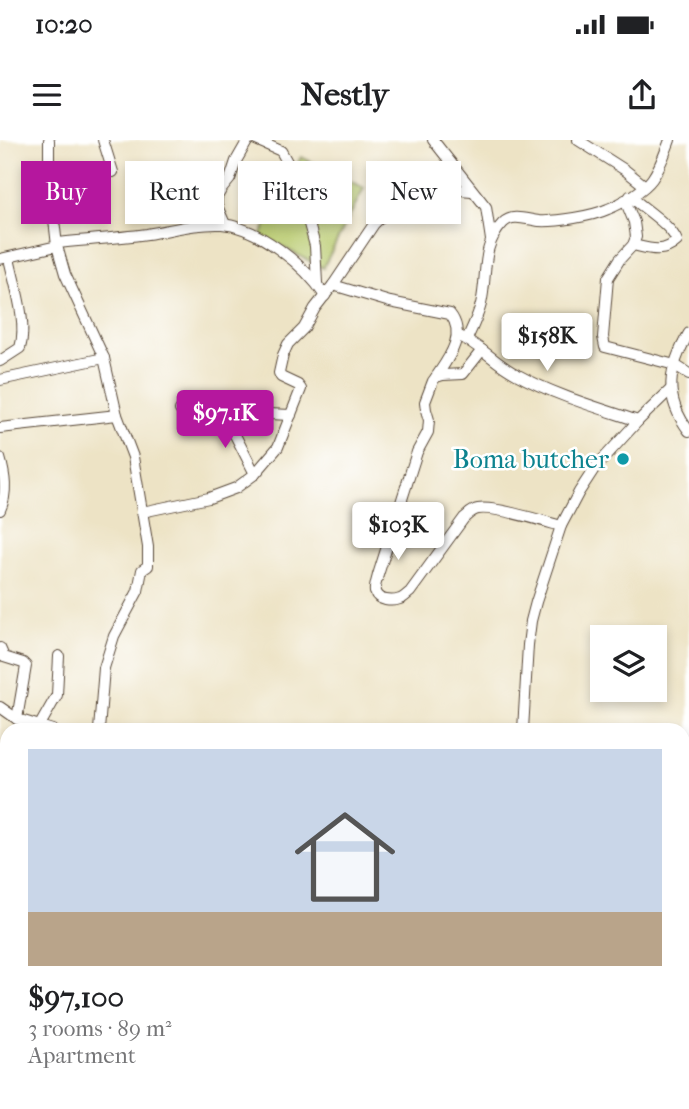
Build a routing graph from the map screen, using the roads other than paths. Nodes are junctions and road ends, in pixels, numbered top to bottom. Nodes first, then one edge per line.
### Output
1 (49, 140) edge
2 (103, 140) edge
3 (248, 140) edge
4 (256, 140) edge
5 (448, 140) edge
6 (579, 140) edge
7 (670, 140) edge
8 (435, 144) edge
9 (113, 172) dead end
10 (645, 186) junction
11 (472, 191) junction
12 (627, 198) junction
13 (225, 225) junction
14 (491, 240) junction
15 (57, 244) junction
16 (633, 244) junction
17 (4, 258) edge
18 (317, 284) junction
19 (333, 285) junction
20 (324, 296) junction
21 (689, 333) edge
22 (462, 337) junction
23 (482, 350) junction
24 (104, 358) junction
25 (0, 360) edge
26 (675, 365) junction
27 (689, 374) edge
28 (436, 377) junction
29 (0, 380) edge
30 (670, 390) junction
31 (180, 410) dead end
32 (225, 412) junction
33 (117, 415) junction
34 (291, 415) junction
35 (638, 421) junction
36 (0, 428) edge
37 (689, 431) edge
38 (0, 458) edge
39 (255, 474) junction
40 (0, 510) edge
41 (142, 512) junction
42 (561, 526) junction
43 (0, 648) edge
44 (60, 656) dead end
45 (0, 707) edge
46 (17, 719) junction
47 (32, 723) edge
48 (41, 723) edge
49 (100, 723) edge
50 (523, 723) edge

1 - 15 street
2 - 9 street
3 - 13 street
4 - 18 street
5 - 8 street
6 - 10 street
7 - 10 street
8 - 11 street
10 - 12 street
11 - 14 street
11 - 19 street
12 - 14 street
12 - 16 street
12 - 16 street
13 - 15 street
13 - 18 street
14 - 22 street
15 - 17 street
15 - 24 street
16 - 26 street
17 - 25 street
18 - 20 street
19 - 20 street
19 - 22 street
20 - 34 street
21 - 26 street
22 - 23 street
22 - 28 street
23 - 28 street
23 - 35 street
24 - 29 street
24 - 33 street
26 - 27 street
26 - 30 street
28 - 42 street
30 - 35 street
30 - 37 street
31 - 32 street
32 - 34 street
32 - 39 street
33 - 36 street
33 - 41 street
34 - 39 street
35 - 42 street
38 - 40 street
39 - 41 street
41 - 49 street
42 - 50 street
43 - 46 street
44 - 48 street
45 - 46 street
46 - 47 street

